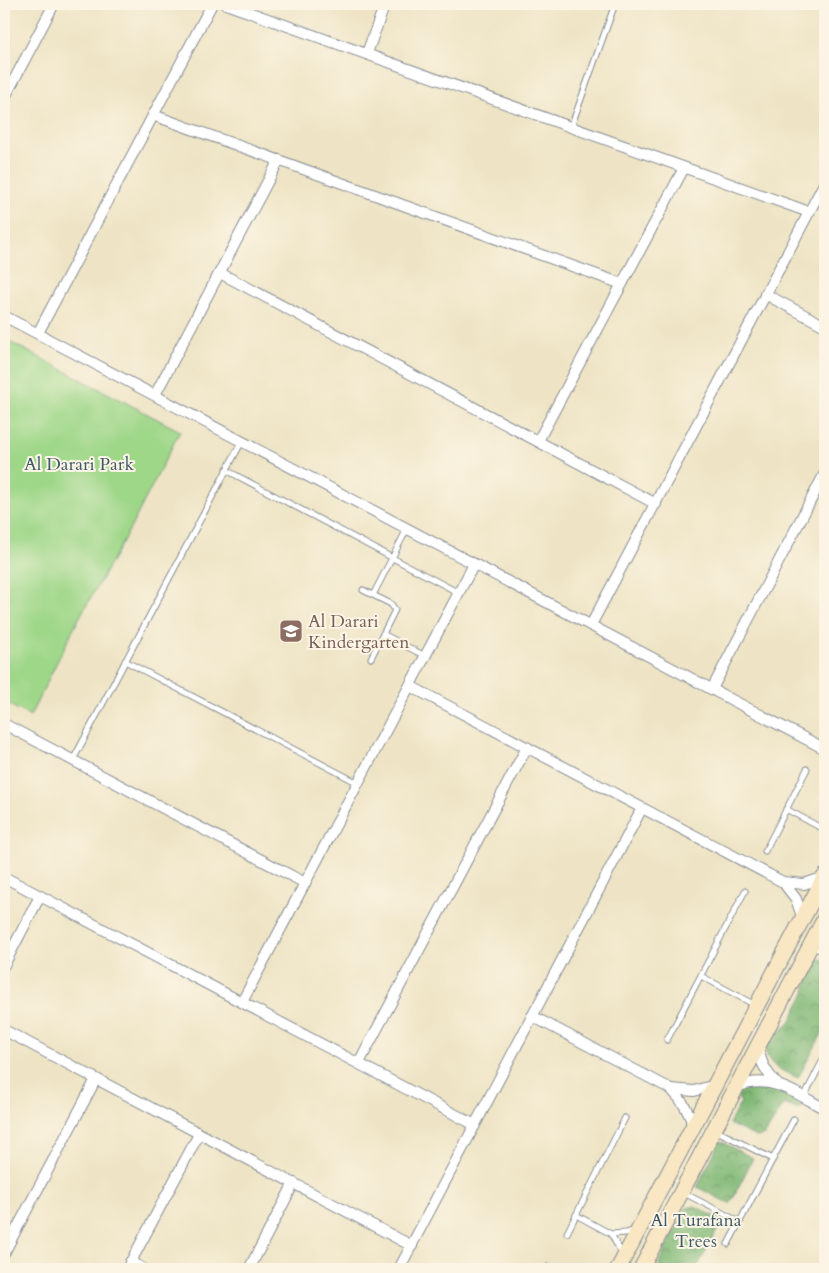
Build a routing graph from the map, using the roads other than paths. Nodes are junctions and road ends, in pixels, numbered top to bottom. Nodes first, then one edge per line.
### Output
1 (54, 4) edge
2 (212, 4) edge
3 (226, 4) edge
4 (385, 4) edge
5 (615, 4) edge
6 (367, 53) junction
7 (4, 99) edge
8 (153, 115) junction
9 (571, 127) junction
10 (279, 160) junction
11 (684, 168) junction
12 (825, 182) edge
13 (809, 212) junction
14 (220, 273) junction
15 (622, 284) junction
16 (765, 294) junction
17 (4, 316) edge
18 (825, 326) edge
19 (38, 334) junction
20 (155, 395) junction
21 (242, 441) junction
22 (538, 441) junction
23 (226, 470) junction
24 (825, 473) edge
25 (656, 504) junction
26 (408, 528) junction
27 (392, 558) junction
28 (474, 564) junction
29 (363, 590) dead end
30 (459, 593) junction
31 (373, 595) junction
32 (591, 625) junction
33 (383, 634) junction
34 (425, 656) junction
35 (371, 658) dead end
36 (125, 661) junction
37 (410, 686) junction
38 (712, 689) junction
39 (4, 724) edge
40 (824, 745) edge
41 (527, 746) junction
42 (73, 761) junction
43 (807, 769) dead end
44 (358, 783) junction
45 (642, 808) junction
46 (786, 809) junction
47 (825, 830) edge
48 (765, 851) dead end
49 (4, 877) edge
50 (825, 877) edge
51 (783, 882) junction
52 (305, 883) junction
53 (744, 891) dead end
54 (40, 896) junction
55 (825, 918) edge
56 (803, 919) junction
57 (811, 945) junction
58 (825, 953) edge
59 (4, 965) edge
60 (700, 976) junction
61 (242, 1002) junction
62 (756, 1005) junction
63 (532, 1016) junction
64 (4, 1030) edge
65 (667, 1040) dead end
66 (758, 1045) junction
67 (825, 1056) edge
68 (359, 1063) junction
69 (96, 1079) junction
70 (777, 1084) junction
71 (715, 1085) junction
72 (736, 1087) junction
73 (671, 1089) junction
74 (804, 1098) junction
75 (825, 1109) edge
76 (625, 1118) dead end
77 (794, 1119) dead end
78 (475, 1125) junction
79 (693, 1128) junction
80 (714, 1130) junction
81 (199, 1134) junction
82 (686, 1141) junction
83 (773, 1159) junction
84 (294, 1184) junction
85 (682, 1192) junction
86 (576, 1215) junction
87 (667, 1219) junction
88 (740, 1222) junction
89 (640, 1228) junction
90 (567, 1233) dead end
91 (611, 1234) junction
92 (728, 1244) dead end
93 (412, 1246) junction
94 (4, 1253) edge
95 (621, 1265) edge
96 (128, 1266) edge
97 (645, 1266) edge
98 (144, 1269) edge
99 (249, 1269) edge
100 (399, 1269) edge

1 - 7 street
2 - 8 street
3 - 6 street
4 - 6 street
5 - 9 lane
6 - 9 street
8 - 10 street
8 - 19 street
9 - 11 street
10 - 14 street
10 - 15 street
11 - 13 street
11 - 15 street
12 - 13 street
13 - 16 street
14 - 20 street
14 - 22 street
15 - 22 street
16 - 18 street
16 - 25 street
17 - 19 street
19 - 20 street
20 - 21 street
21 - 23 lane
21 - 26 street
22 - 25 street
23 - 27 lane
23 - 36 lane
24 - 38 street
25 - 32 street
26 - 27 lane
26 - 28 street
27 - 30 lane
27 - 31 lane
28 - 30 street
28 - 32 street
29 - 31 lane
30 - 34 street
31 - 33 lane
32 - 38 street
33 - 34 lane
33 - 35 lane
34 - 37 street
36 - 42 lane
36 - 44 lane
37 - 41 street
37 - 44 street
38 - 40 street
39 - 42 street
41 - 45 street
41 - 68 street
42 - 52 street
43 - 46 lane
44 - 52 street
45 - 51 street
45 - 63 street
46 - 47 lane
46 - 48 lane
49 - 54 street
50 - 51 street
50 - 56 main road
51 - 56 street
52 - 61 street
53 - 60 lane
54 - 59 street
54 - 61 street
55 - 57 main road
56 - 62 main road
57 - 58 lane
57 - 66 main road
60 - 62 lane
60 - 65 lane
61 - 68 street
62 - 71 main road
63 - 73 street
63 - 78 street
64 - 69 street
66 - 70 street
66 - 72 main road
67 - 74 lane
68 - 78 street
69 - 81 street
69 - 94 street
70 - 72 street
70 - 74 street
71 - 73 street
71 - 79 main road
72 - 80 main road
73 - 79 street
74 - 75 street
76 - 86 lane
77 - 83 lane
78 - 93 street
79 - 82 main road
80 - 83 lane
80 - 85 main road
81 - 84 street
81 - 96 street
82 - 87 main road
82 - 89 main road
83 - 88 lane
84 - 93 street
84 - 99 street
85 - 87 main road
85 - 88 lane
86 - 90 lane
86 - 91 lane
87 - 97 main road
88 - 92 lane
89 - 91 lane
89 - 95 main road
91 - 95 lane
93 - 100 street
96 - 98 street

